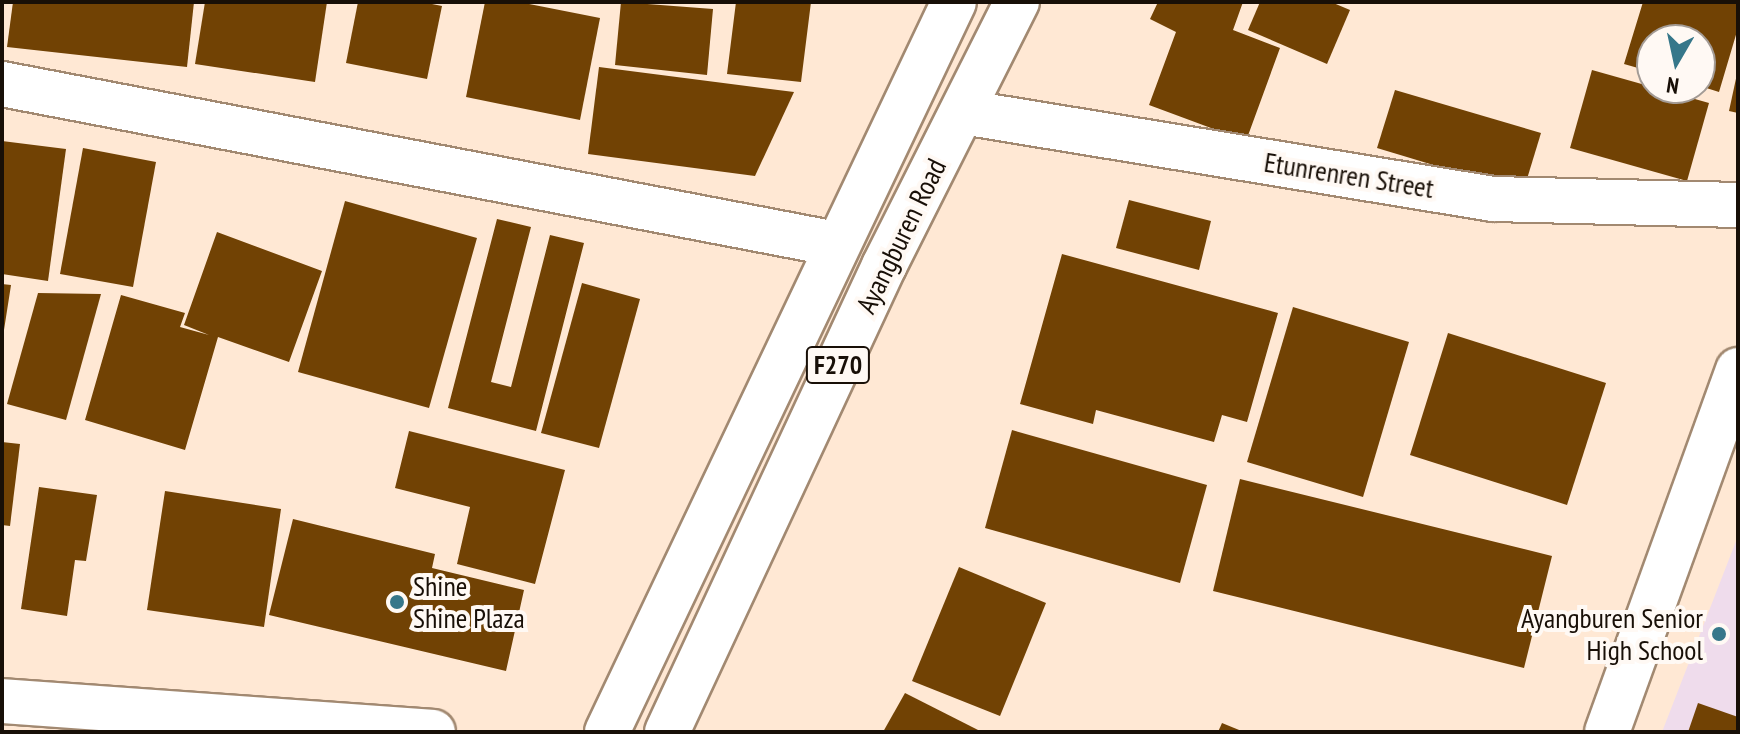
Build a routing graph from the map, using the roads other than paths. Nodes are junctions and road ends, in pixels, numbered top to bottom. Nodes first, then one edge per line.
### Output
1 (1017, 2) edge
2 (946, 9) edge
3 (2, 84) edge
4 (963, 112) junction
5 (1738, 205) edge
6 (836, 244) junction
7 (1738, 370) edge
8 (2, 701) edge
9 (433, 732) edge
10 (607, 732) edge
11 (667, 732) edge
12 (1607, 732) edge

1 - 4 main road, Ayangburen Road / F270
2 - 6 main road, Ayangburen Road / F270
3 - 6 main road
4 - 5 main road, Etunrenren Street
4 - 11 main road, Ayangburen Road / F270
6 - 10 main road, Ayangburen Road / F270
7 - 12 main road
8 - 9 main road

